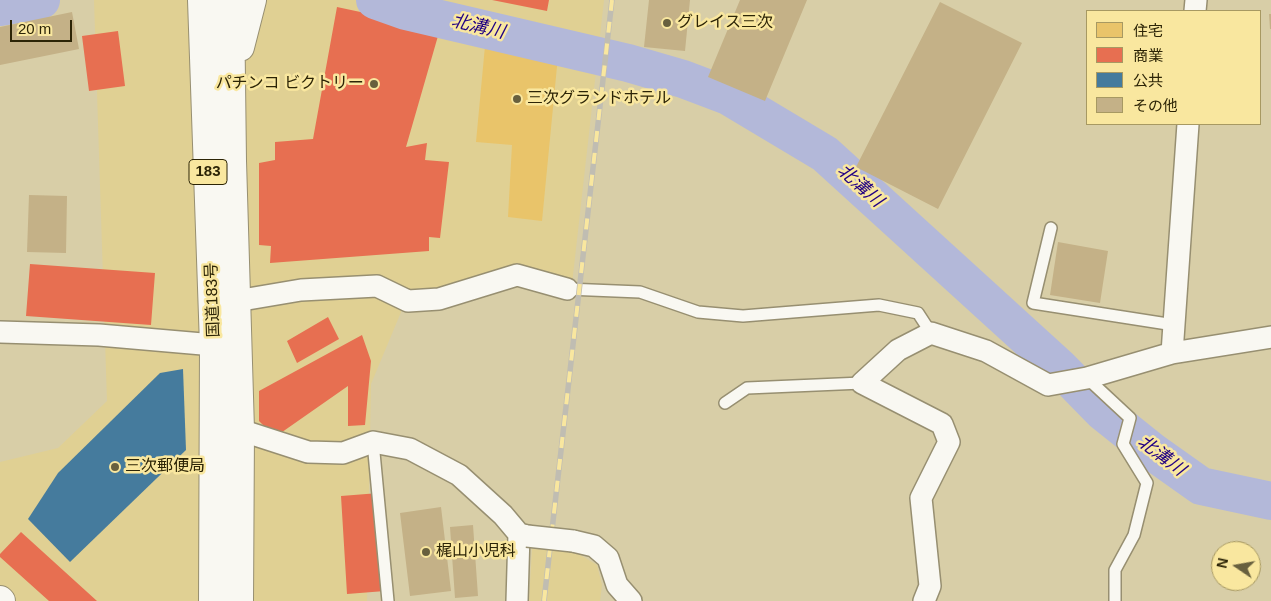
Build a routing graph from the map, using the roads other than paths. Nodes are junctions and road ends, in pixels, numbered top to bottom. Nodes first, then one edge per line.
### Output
1 (202, 0) edge
2 (230, 0) edge
3 (252, 0) edge
4 (232, 77) junction
5 (1188, 125) edge
6 (1051, 228) dead end
7 (567, 290) joint
8 (236, 301) junction
9 (1174, 325) junction
10 (0, 332) edge
11 (932, 333) junction
12 (1271, 337) edge
13 (214, 345) junction
14 (1172, 353) junction
15 (1087, 378) junction
16 (862, 383) junction
17 (725, 403) dead end
18 (227, 432) junction
19 (373, 442) junction
20 (523, 535) junction
21 (621, 596) edge
22 (213, 601) edge
23 (239, 601) edge
24 (388, 601) edge
25 (517, 601) edge
26 (924, 601) edge
27 (1115, 601) edge

1 - 13 highway, 国道183号 / 183
2 - 4 highway, 国道183号 / 183
3 - 4 highway
4 - 8 highway, 国道183号 / 183
5 - 9 street
6 - 9 lane
7 - 8 street
7 - 11 lane
8 - 18 highway, 国道183号 / 183
9 - 14 street
10 - 13 street
11 - 15 street
11 - 16 street
12 - 14 street
13 - 18 highway, 国道183号 / 183
14 - 15 street
15 - 27 lane
16 - 17 lane
16 - 26 street
18 - 19 street
18 - 22 highway, 国道183号 / 183
18 - 23 highway, 国道183号 / 183
19 - 20 street
19 - 24 lane
20 - 21 street, bridge
20 - 25 street

